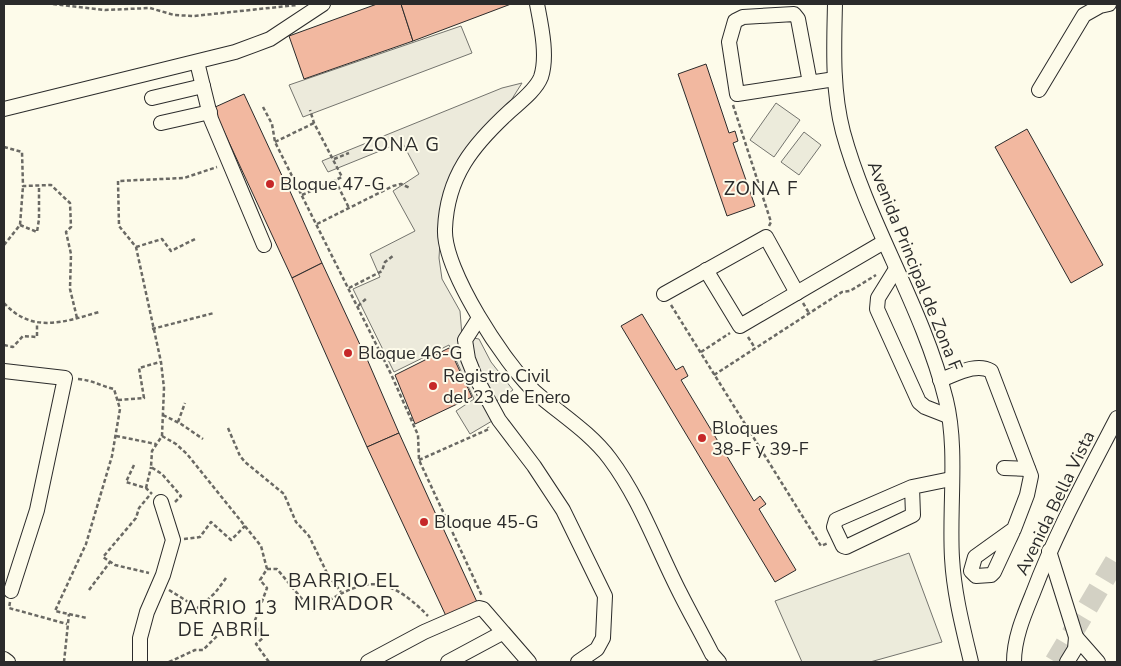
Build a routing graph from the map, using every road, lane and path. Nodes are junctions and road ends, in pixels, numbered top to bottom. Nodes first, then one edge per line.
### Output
1 (53, 4) edge
2 (298, 4) edge
3 (323, 4) edge
4 (537, 4) edge
5 (835, 4) edge
6 (1109, 4) edge
7 (197, 62) junction
8 (835, 79) junction
9 (810, 83) junction
10 (203, 86) junction
11 (1039, 90) dead end
12 (737, 94) junction
13 (152, 98) dead end
14 (263, 107) dead end
15 (4, 109) edge
16 (310, 110) dead end
17 (210, 112) junction
18 (161, 123) dead end
19 (314, 123) junction
20 (275, 142) junction
21 (4, 147) edge
22 (349, 153) dead end
23 (334, 159) junction
24 (229, 162) junction
25 (335, 180) junction
26 (23, 186) junction
27 (39, 186) junction
28 (410, 188) dead end
29 (302, 195) junction
30 (349, 208) junction
31 (317, 224) junction
32 (20, 226) junction
33 (766, 237) junction
34 (195, 239) dead end
35 (884, 242) junction
36 (4, 245) edge
37 (264, 245) dead end
38 (136, 247) junction
39 (393, 256) dead end
40 (895, 266) junction
41 (706, 270) junction
42 (349, 288) junction
43 (797, 293) junction
44 (664, 294) joint
45 (367, 298) dead end
46 (4, 303) edge
47 (358, 306) junction
48 (99, 312) dead end
49 (214, 313) dead end
50 (77, 318) junction
51 (479, 318) junction
52 (37, 324) junction
53 (740, 326) junction
54 (152, 329) junction
55 (4, 345) edge
56 (700, 352) junction
57 (161, 362) junction
58 (4, 372) edge
59 (714, 375) junction
60 (66, 378) junction
61 (940, 380) junction
62 (118, 400) junction
63 (185, 403) dead end
64 (491, 406) junction
65 (163, 415) junction
66 (948, 416) junction
67 (1117, 418) edge
68 (178, 422) junction
69 (228, 428) dead end
70 (116, 436) junction
71 (162, 436) junction
72 (202, 439) dead end
73 (156, 444) junction
74 (419, 460) junction
75 (134, 465) dead end
76 (151, 467) junction
77 (1004, 468) dead end
78 (1028, 468) junction
79 (951, 479) junction
80 (912, 486) junction
81 (146, 488) junction
82 (156, 498) junction
83 (245, 526) junction
84 (1014, 529) dead end
85 (838, 537) junction
86 (173, 540) junction
87 (1049, 550) junction
88 (110, 562) junction
89 (267, 569) junction
90 (226, 578) dead end
91 (161, 579) junction
92 (89, 590) dead end
93 (11, 591) joint
94 (341, 592) junction
95 (484, 610) junction
96 (69, 614) junction
97 (87, 618) dead end
98 (67, 624) junction
99 (437, 626) junction
100 (502, 633) junction
101 (216, 636) dead end
102 (1076, 637) junction
103 (4, 659) edge
104 (8, 662) edge
105 (64, 662) edge
106 (140, 662) edge
107 (169, 662) edge
108 (269, 662) edge
109 (368, 662) edge
110 (448, 662) edge
111 (529, 662) edge
112 (578, 662) edge
113 (719, 662) edge
114 (971, 662) edge
115 (1014, 662) edge
116 (1067, 662) edge
117 (1098, 662) edge

1 - 2 path
3 - 7 street
4 - 51 street
5 - 8 street, Avenida Principal de Zona F
6 - 11 street
7 - 10 street
7 - 15 street
8 - 9 street
8 - 35 street, Avenida Principal de Zona F
9 - 12 street
9 - 12 street
10 - 13 street
10 - 17 street
12 - 33 path
14 - 20 path
16 - 19 path
17 - 18 street
17 - 24 street
19 - 20 path
19 - 23 path
20 - 29 path
21 - 26 path
22 - 23 path
23 - 25 path
24 - 37 street
24 - 38 path
25 - 29 path
25 - 30 path
26 - 27 path
26 - 32 path
27 - 32 path
27 - 50 path
28 - 30 path
29 - 31 path
30 - 31 path
31 - 42 path
32 - 36 path
33 - 41 street
33 - 43 street
34 - 38 path
35 - 40 street, Avenida Principal de Zona F
35 - 43 street
38 - 54 path
39 - 42 path
40 - 59 path
40 - 61 street, Avenida Principal de Zona F
40 - 66 street
41 - 44 street
41 - 53 street
42 - 47 path
43 - 53 street
44 - 56 path
45 - 47 path
46 - 52 path
47 - 74 path
48 - 50 path
49 - 54 path
50 - 52 path
51 - 64 street
51 - 113 street
52 - 55 path
53 - 56 path
54 - 57 path
56 - 59 path
57 - 62 path
57 - 65 path
58 - 60 street
59 - 85 path
60 - 62 path
60 - 93 street
61 - 66 street, Avenida Principal de Zona F
61 - 78 street
62 - 70 path
63 - 68 path
64 - 74 path
64 - 112 street
65 - 68 path
65 - 71 path
66 - 79 street, Avenida Principal de Zona F
67 - 87 street, Avenida Bella Vista
68 - 72 path
69 - 94 path
70 - 73 path
70 - 96 path
71 - 73 path
71 - 83 path
73 - 76 path
74 - 95 path
75 - 81 path
76 - 81 path
76 - 82 path
77 - 78 street
78 - 84 street
79 - 80 street
79 - 114 street, Avenida Principal de Zona F
80 - 85 street
80 - 85 street
81 - 82 path
82 - 86 street
82 - 88 path
83 - 86 path
83 - 89 path
86 - 91 street
87 - 102 street
87 - 115 street, Avenida Bella Vista
88 - 91 path
88 - 92 path
89 - 94 path
89 - 108 path
90 - 91 path
91 - 106 street
93 - 98 path
94 - 99 path
95 - 99 street
95 - 100 street
96 - 97 path
96 - 98 path
98 - 105 path
99 - 109 street
100 - 110 street
100 - 111 street
101 - 107 path
102 - 116 street
102 - 117 street
103 - 104 street

